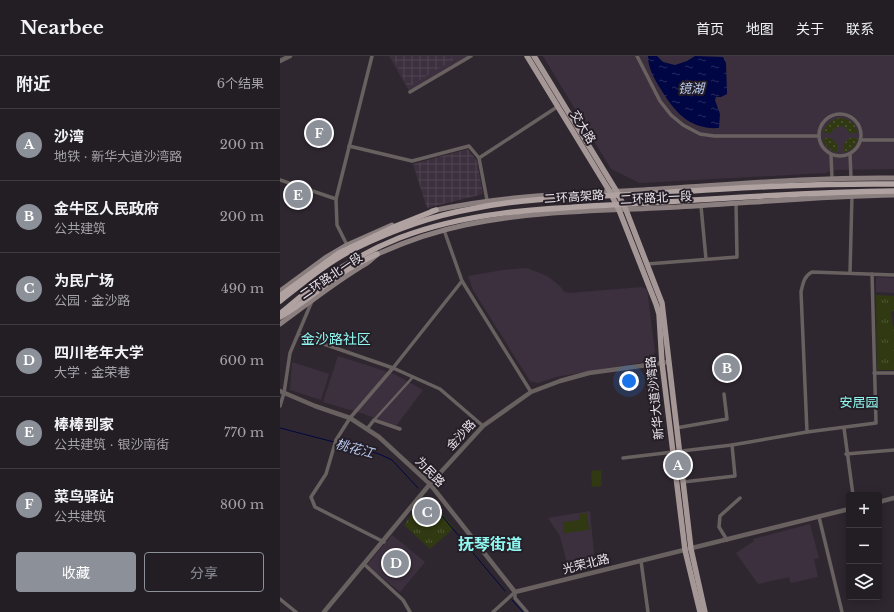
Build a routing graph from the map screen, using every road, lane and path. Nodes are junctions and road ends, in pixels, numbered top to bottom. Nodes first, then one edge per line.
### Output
1 (290, 56) edge
2 (372, 56) edge
3 (471, 56) edge
4 (527, 56) edge
5 (534, 56) edge
6 (637, 56) edge
7 (280, 61) edge
8 (410, 92) dead end
9 (557, 107) junction
10 (819, 136) junction
11 (861, 140) junction
12 (894, 140) edge
13 (349, 146) junction
14 (850, 154) junction
15 (831, 155) junction
16 (479, 158) junction
17 (832, 178) junction
18 (851, 178) junction
19 (894, 178) edge
20 (280, 180) edge
21 (894, 184) edge
22 (894, 191) edge
23 (610, 192) junction
24 (617, 192) junction
25 (894, 195) edge
26 (852, 196) junction
27 (336, 199) junction
28 (487, 200) junction
29 (736, 203) junction
30 (701, 206) junction
31 (436, 210) junction
32 (619, 210) junction
33 (626, 210) junction
34 (444, 230) junction
35 (347, 245) junction
36 (377, 254) junction
37 (706, 259) junction
38 (648, 264) junction
39 (850, 273) junction
40 (872, 274) junction
41 (894, 275) edge
42 (462, 281) junction
43 (280, 291) edge
44 (280, 296) edge
45 (312, 300) junction
46 (280, 301) edge
47 (280, 315) edge
48 (280, 324) edge
49 (298, 335) junction
50 (669, 362) junction
51 (662, 363) junction
52 (394, 368) junction
53 (874, 373) junction
54 (894, 373) edge
55 (413, 376) junction
56 (282, 392) edge
57 (531, 392) junction
58 (724, 394) dead end
59 (280, 406) edge
60 (350, 418) junction
61 (374, 420) junction
62 (483, 426) junction
63 (676, 428) junction
64 (844, 428) junction
65 (367, 429) junction
66 (400, 429) dead end
67 (807, 432) junction
68 (732, 446) junction
69 (894, 450) edge
70 (679, 451) junction
71 (672, 452) junction
72 (846, 454) junction
73 (623, 458) dead end
74 (683, 482) junction
75 (430, 484) junction
76 (852, 492) edge
77 (740, 498) dead end
78 (894, 498) edge
79 (882, 501) edge
80 (846, 510) edge
81 (819, 517) junction
82 (727, 540) junction
83 (384, 542) junction
84 (688, 549) junction
85 (641, 561) junction
86 (364, 564) junction
87 (515, 592) junction
88 (280, 599) edge
89 (296, 612) edge
90 (324, 612) edge
91 (410, 612) edge
92 (493, 612) edge
93 (527, 612) edge
94 (648, 612) edge
95 (700, 612) edge
96 (705, 612) edge
97 (842, 612) edge

1 - 7 street
2 - 13 street
3 - 8 street
4 - 9 main road, 交大路
5 - 24 main road, 交大路
6 - 10 street
9 - 16 street
9 - 23 main road, 交大路
10 - 11 street
10 - 15 street
11 - 12 street
11 - 14 street
13 - 16 street
13 - 27 street
14 - 15 street
14 - 18 street
15 - 17 street
16 - 28 street
17 - 18 main road, 二环路北一段
17 - 24 main road, 二环路北一段
18 - 19 main road, 二环路北一段
20 - 27 street
21 - 46 highway, 二环高架路, bridge
22 - 47 highway, 二环高架路, bridge
23 - 24 main road, 二环路北一段
23 - 28 main road, 二环路北一段
23 - 32 main road, 交大路
24 - 33 main road, 交大路
25 - 26 main road, 二环路北一段
26 - 29 main road, 二环路北一段
26 - 39 street
27 - 35 street
28 - 31 main road, 二环路北一段
29 - 30 main road, 二环路北一段
29 - 37 street
30 - 33 main road, 二环路北一段
30 - 37 street
31 - 35 main road, 二环路北一段
31 - 44 highway, bridge
32 - 33 main road, 二环路北一段
32 - 34 main road, 二环路北一段
32 - 51 main road, 新华大道沙湾路
33 - 38 main road, 新华大道沙湾路
34 - 36 main road, 二环路北一段
34 - 42 street
35 - 43 main road, 二环路北一段
36 - 45 main road, 二环路北一段
36 - 47 highway
37 - 38 street
38 - 50 main road, 新华大道沙湾路
39 - 40 street
39 - 67 street
40 - 41 street
40 - 53 street
42 - 52 street
42 - 57 street
45 - 48 main road, 二环路北一段
45 - 49 street
49 - 52 street
49 - 56 street
50 - 51 street, 金沙路
50 - 63 main road, 新华大道沙湾路
51 - 57 street, 金沙路
51 - 71 main road, 新华大道沙湾路
52 - 55 street
52 - 60 street
53 - 54 street
53 - 64 street
55 - 61 street
55 - 62 street
56 - 59 street
56 - 60 street, 为民路
57 - 62 street, 金沙路
58 - 63 street
60 - 65 street, 为民路
60 - 83 street
61 - 65 street
61 - 66 street
62 - 75 street, 金沙路
63 - 70 main road, 新华大道沙湾路
64 - 67 street
64 - 72 street
65 - 75 street, 为民路
67 - 68 street
68 - 70 street
68 - 74 street
69 - 72 street
70 - 71 street
70 - 74 main road, 新华大道沙湾路
71 - 73 street
71 - 84 main road, 新华大道沙湾路
72 - 76 street
74 - 84 main road, 新华大道沙湾路
75 - 83 street, 金沙路
75 - 87 street, 为民路
77 - 82 street
78 - 79 street
80 - 81 street, 光荣北路
81 - 82 street, 光荣北路
81 - 97 street
82 - 84 street, 光荣北路
83 - 86 street, 金沙路
84 - 85 street, 光荣北路
84 - 95 main road, 新华大道沙湾路
84 - 96 main road, 新华大道沙湾路
85 - 87 street, 光荣北路
85 - 94 street
86 - 90 street, 金沙路
86 - 91 street
87 - 92 street, 光荣北路
87 - 93 street, 为民路
88 - 89 street

